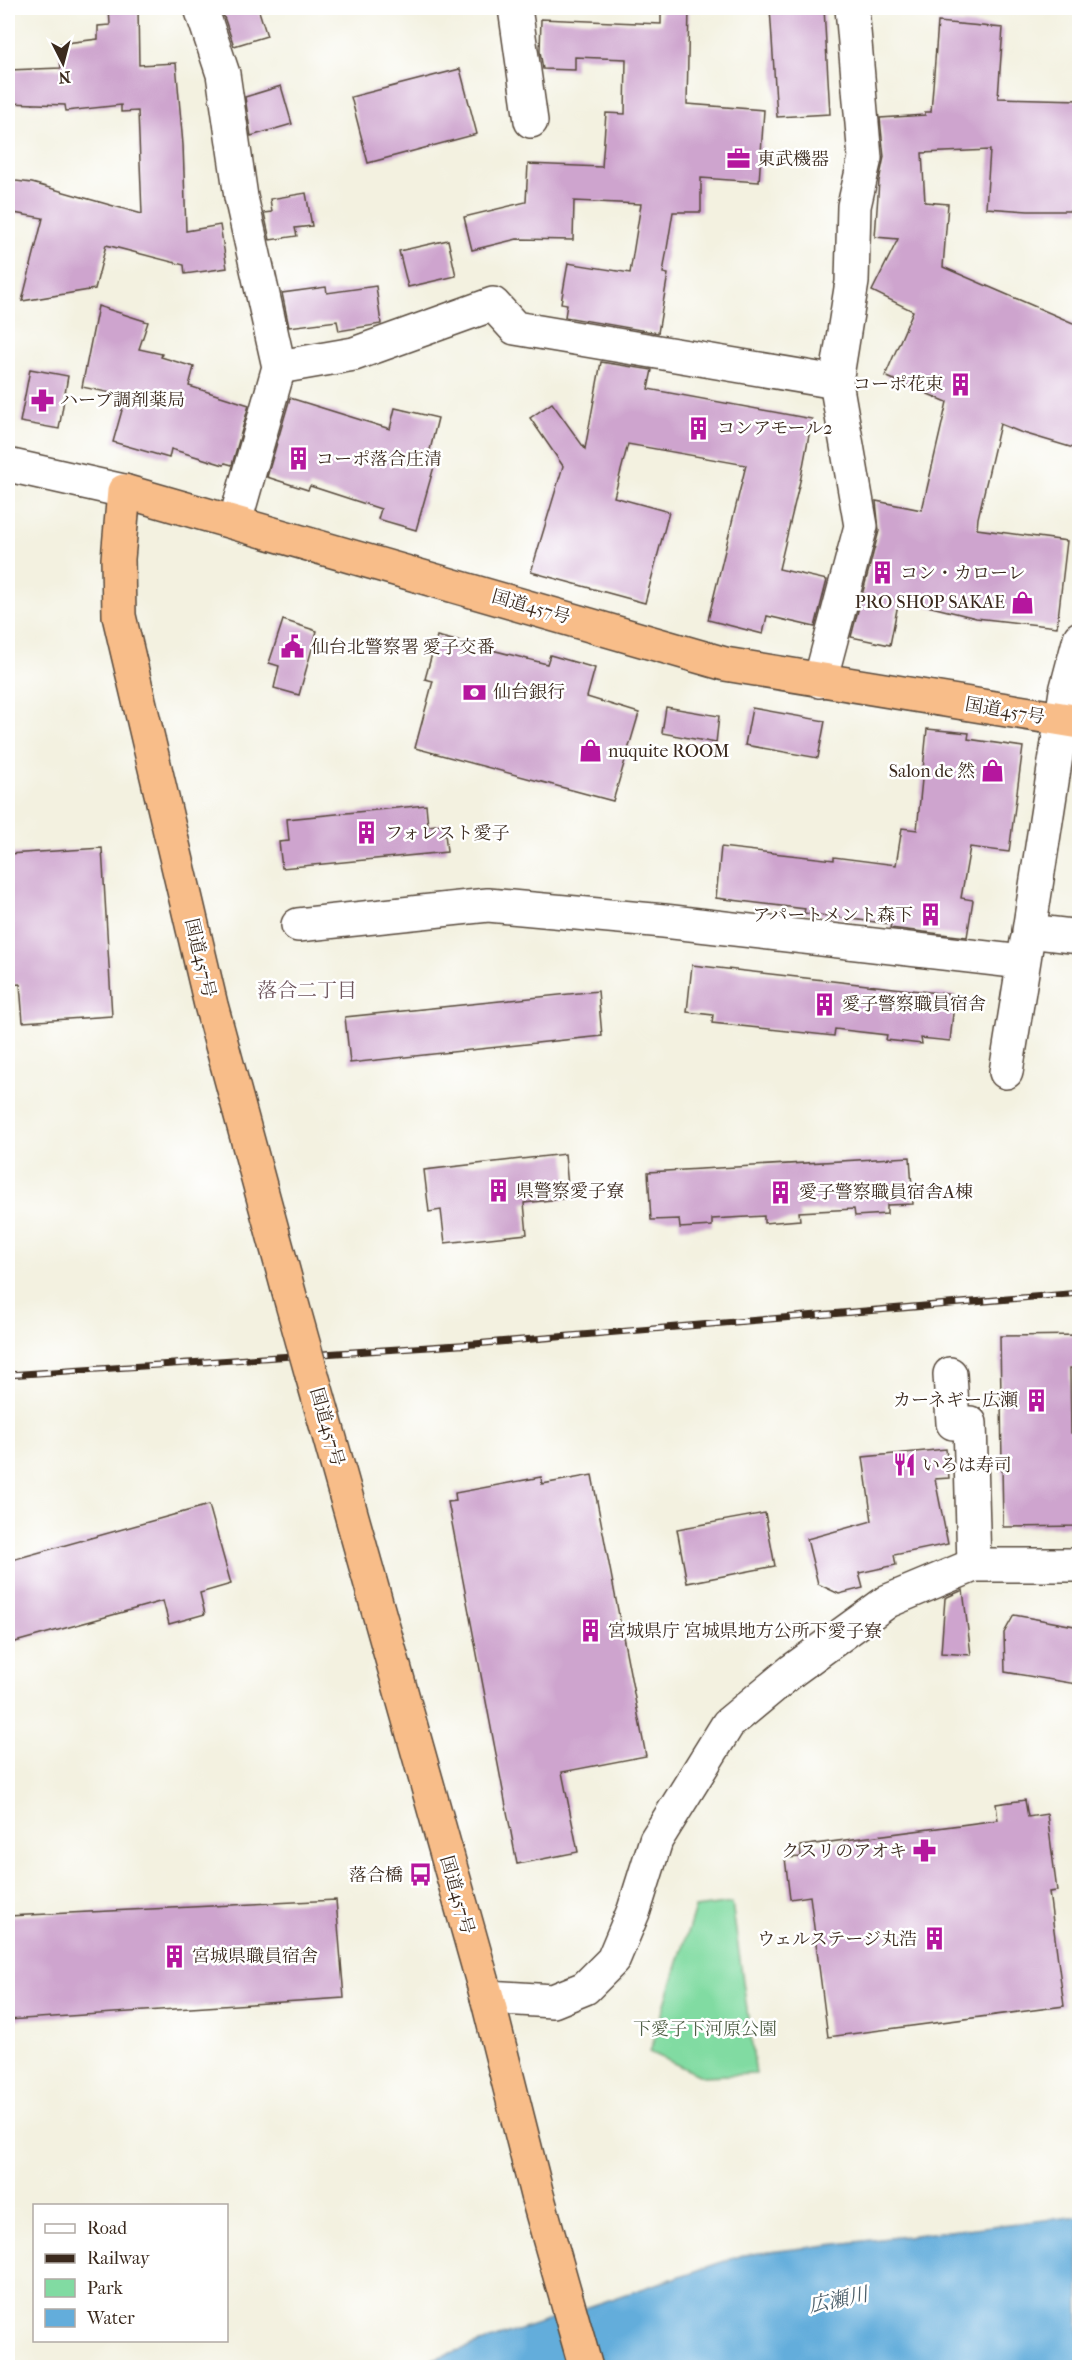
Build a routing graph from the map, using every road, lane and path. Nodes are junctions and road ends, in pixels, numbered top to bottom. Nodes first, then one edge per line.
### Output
1 (201, 8) edge
2 (515, 8) edge
3 (852, 8) edge
4 (531, 121) dead end
5 (279, 367) junction
6 (836, 382) junction
7 (8, 465) edge
8 (124, 491) junction
9 (234, 522) junction
10 (1080, 638) edge
11 (820, 681) junction
12 (1070, 722) edge
13 (298, 925) dead end
14 (1029, 931) junction
15 (1080, 937) edge
16 (1022, 962) junction
17 (1006, 1072) dead end
18 (950, 1374) dead end
19 (1080, 1564) edge
20 (974, 1565) junction
21 (487, 1997) junction
22 (586, 2367) edge

1 - 5 street
2 - 4 street
3 - 6 street
5 - 6 street
5 - 9 street
6 - 11 street
7 - 8 street
8 - 9 highway, 国道457号
8 - 21 highway, 国道457号, bridge
9 - 11 highway, 国道457号
10 - 12 street
11 - 12 highway, 国道457号
12 - 14 street
13 - 16 street
14 - 15 street
14 - 16 street
16 - 17 street
18 - 20 street
19 - 20 street
20 - 21 street
21 - 22 highway, 国道457号

